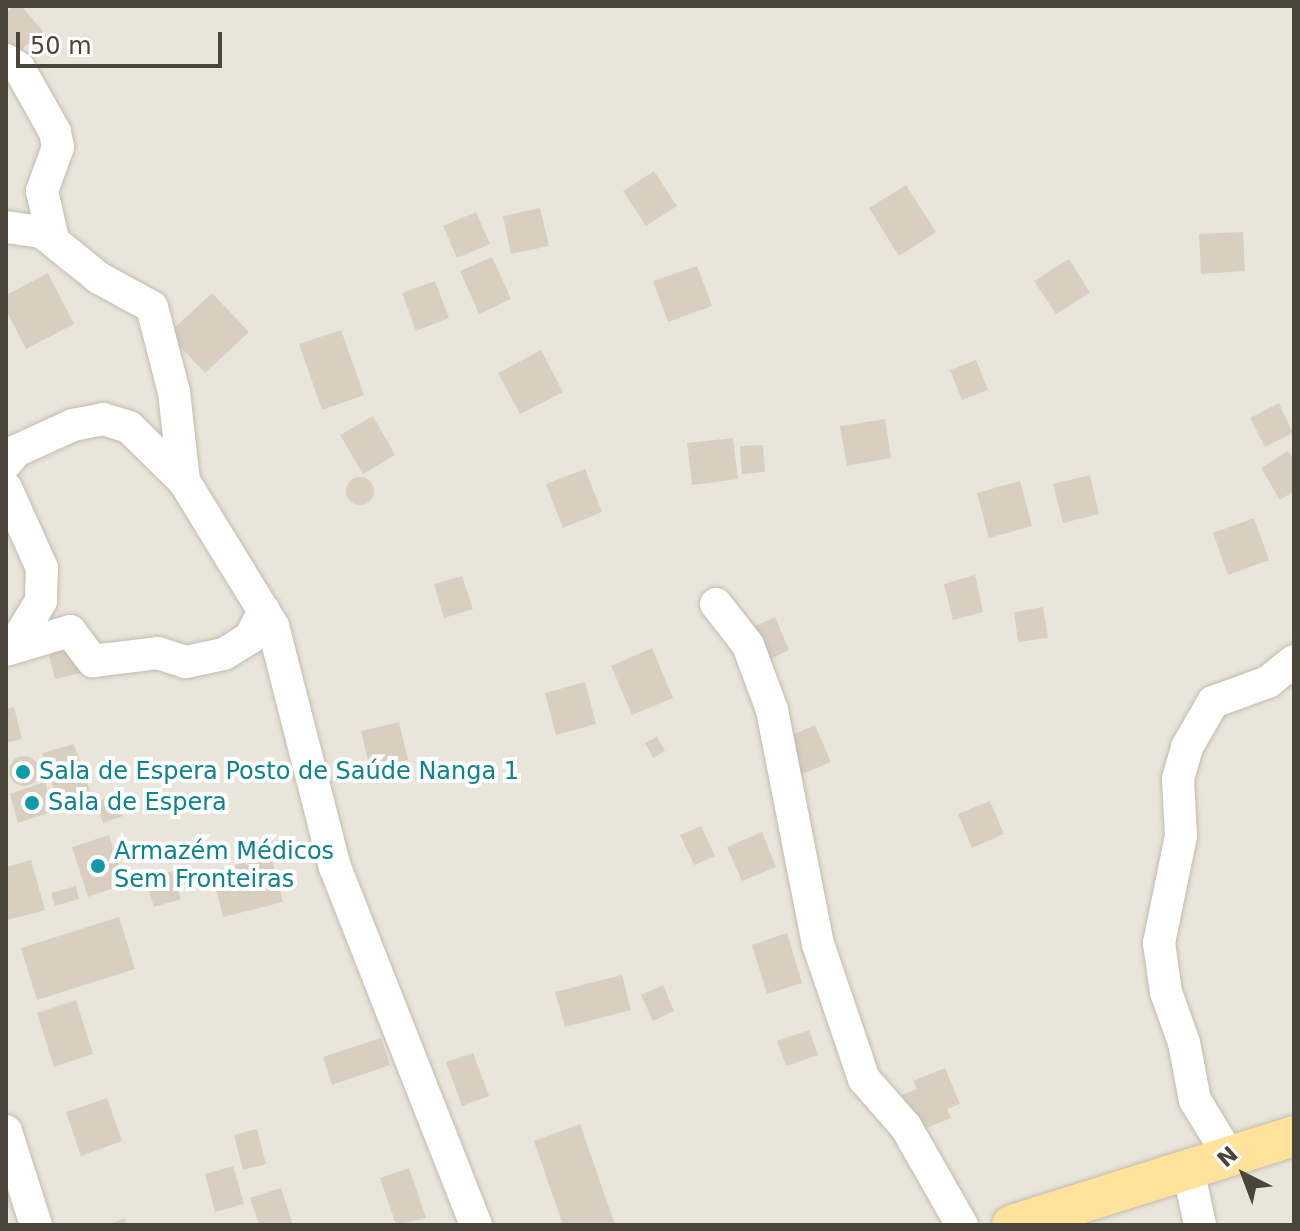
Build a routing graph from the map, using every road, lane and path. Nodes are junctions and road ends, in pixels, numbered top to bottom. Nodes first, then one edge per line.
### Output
1 (6, 60) edge
2 (6, 227) edge
3 (53, 239) junction
4 (6, 463) edge
5 (184, 481) junction
6 (6, 488) edge
7 (716, 604) dead end
8 (264, 610) junction
9 (10, 648) edge
10 (1294, 661) edge
11 (6, 1131) edge
12 (1294, 1136) edge
13 (1229, 1156) junction
14 (1188, 1169) junction
15 (36, 1225) edge
16 (476, 1225) edge
17 (962, 1225) edge
18 (1012, 1225) edge
19 (1200, 1225) edge

1 - 3 street
2 - 3 street
3 - 5 street
4 - 5 street
5 - 8 street
6 - 9 street
7 - 17 street
8 - 9 street
8 - 16 street
10 - 13 street
11 - 15 street
12 - 13 main road
13 - 14 main road
14 - 18 main road
14 - 19 street

